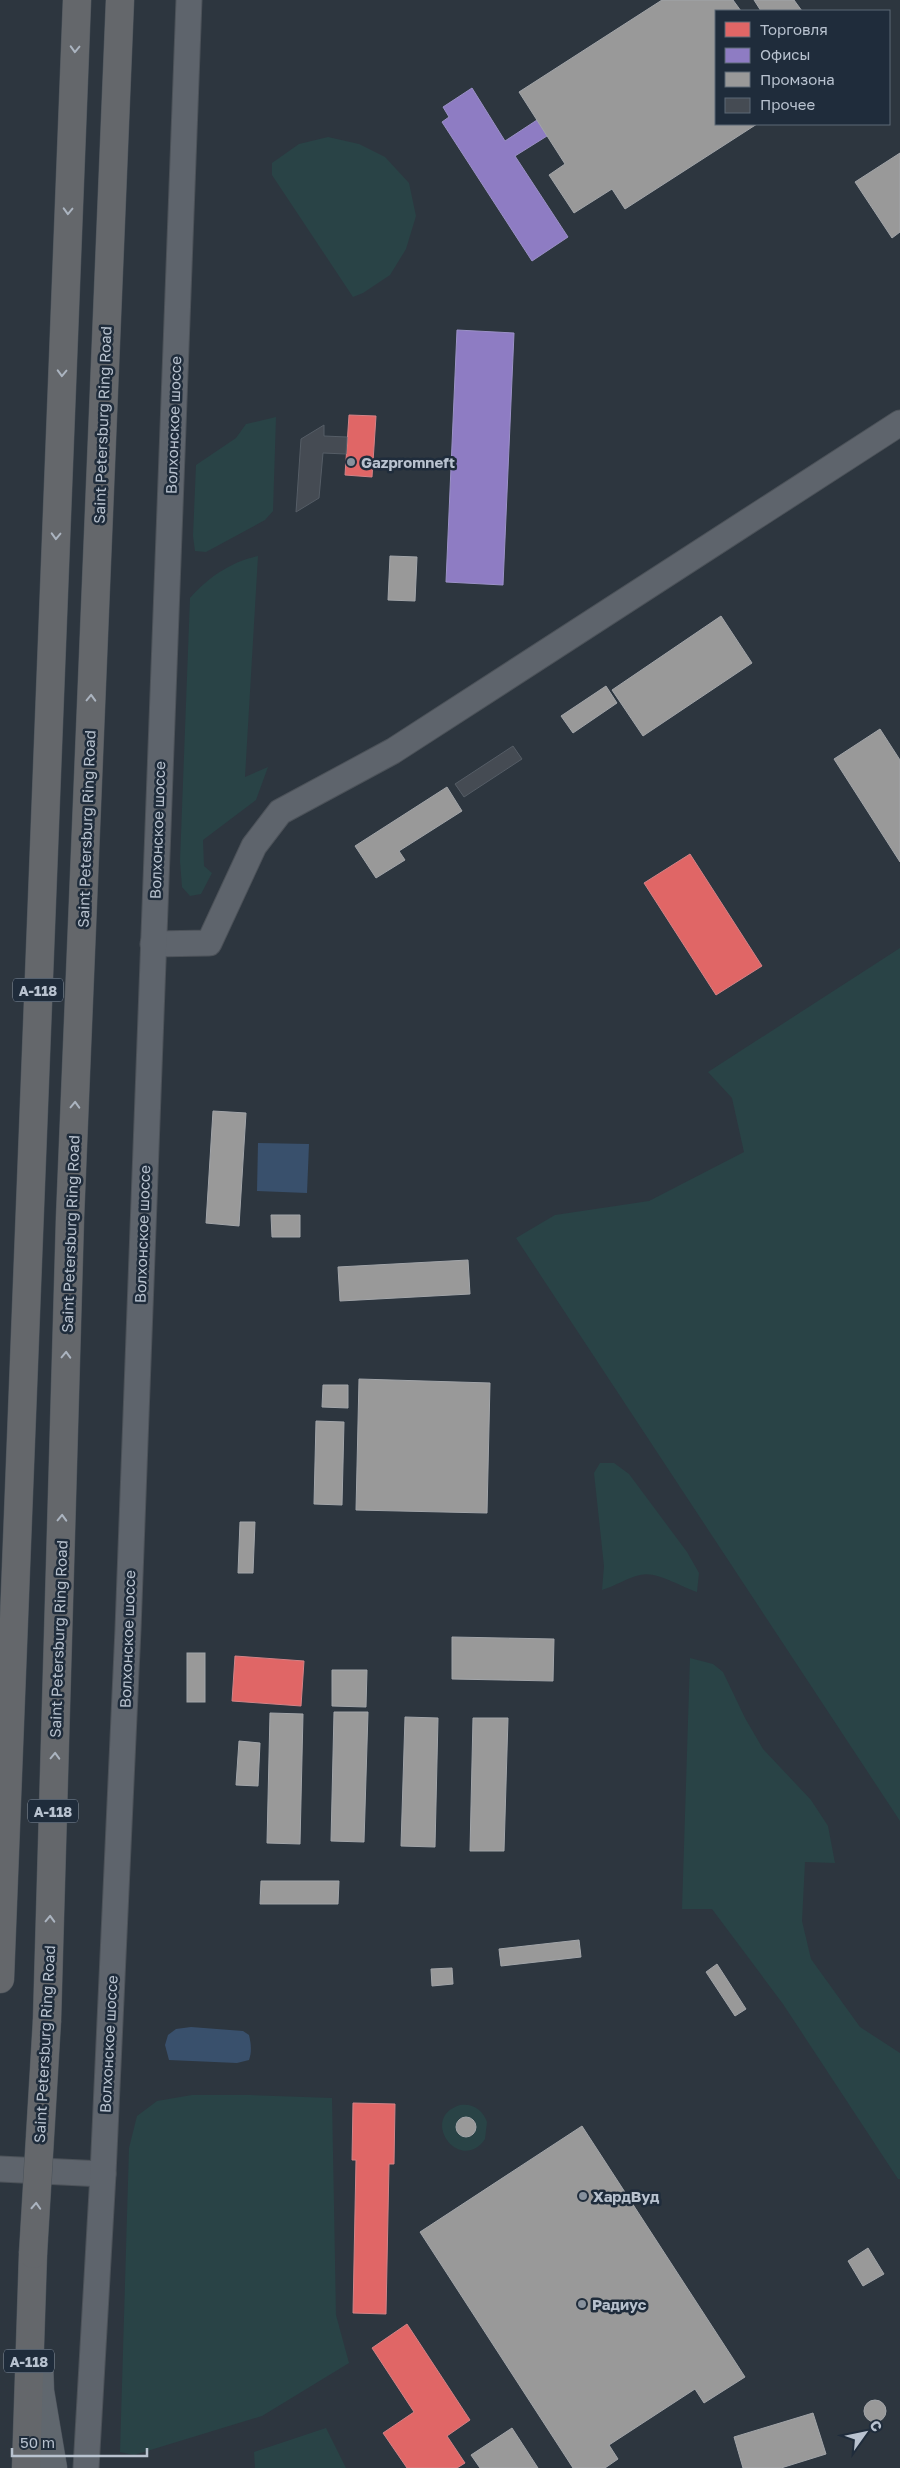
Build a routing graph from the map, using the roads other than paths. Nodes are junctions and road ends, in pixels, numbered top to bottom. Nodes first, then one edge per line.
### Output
1 (77, 0) edge
2 (120, 0) edge
3 (189, 0) edge
4 (900, 423) edge
5 (153, 944) junction
6 (0, 1979) edge
7 (0, 2169) edge
8 (103, 2174) junction
9 (33, 2254) junction
10 (26, 2468) edge
11 (52, 2468) edge
12 (86, 2468) edge

1 -> 6 highway, А-118
9 -> 2 highway, Saint Petersburg Ring Road / А-118, bridge
3 - 5 street, Волхонское шоссе
4 - 5 street
5 - 8 street, Волхонское шоссе
7 - 8 street
8 - 12 street, Волхонское шоссе
9 - 10 highway, Saint Petersburg Ring Road / А-118
9 - 11 main road

